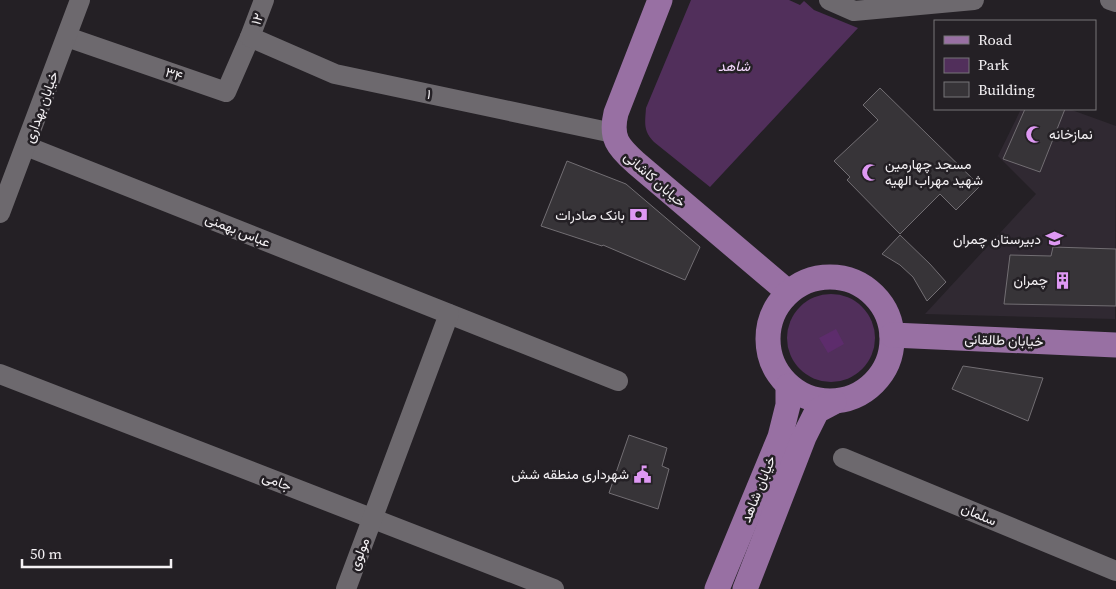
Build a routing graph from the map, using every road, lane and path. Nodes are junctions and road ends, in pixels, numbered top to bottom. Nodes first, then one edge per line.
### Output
1 (80, 0) edge
2 (264, 0) edge
3 (660, 0) edge
4 (829, 0) edge
5 (974, 0) edge
6 (1110, 0) edge
7 (1116, 2) edge
8 (67, 37) junction
9 (250, 37) junction
10 (613, 133) junction
11 (26, 146) junction
12 (0, 213) edge
13 (788, 292) junction
14 (449, 314) junction
15 (892, 335) junction
16 (1116, 345) edge
17 (0, 374) edge
18 (618, 381) dead end
19 (788, 386) junction
20 (834, 402) junction
21 (842, 458) dead end
22 (372, 518) junction
23 (1116, 571) edge
24 (346, 589) edge
25 (554, 589) edge
26 (717, 589) edge
27 (745, 589) edge

1 - 8 street, خیابان بهداری
2 - 9 street, ۱۲
3 - 10 main road
4 - 5 street
6 - 7 street
8 - 9 street, ۳۴
8 - 11 street, خیابان بهداری
9 - 10 street, ۱
10 - 13 main road, خیابان کاشانی
11 - 12 street, خیابان بهداری
11 - 14 street, عباس بهمنی
13 - 15 main road
13 - 19 main road
14 - 18 street, عباس بهمنی
14 - 22 street
15 - 16 main road, خیابان طالقانی
15 - 20 main road
17 - 22 street, جامی
19 - 20 main road
19 - 26 main road, خیابان شاهد
20 - 27 main road, خیابان شاهد
21 - 23 street, سلمان
22 - 24 street, مولوی
22 - 25 street, جامی

